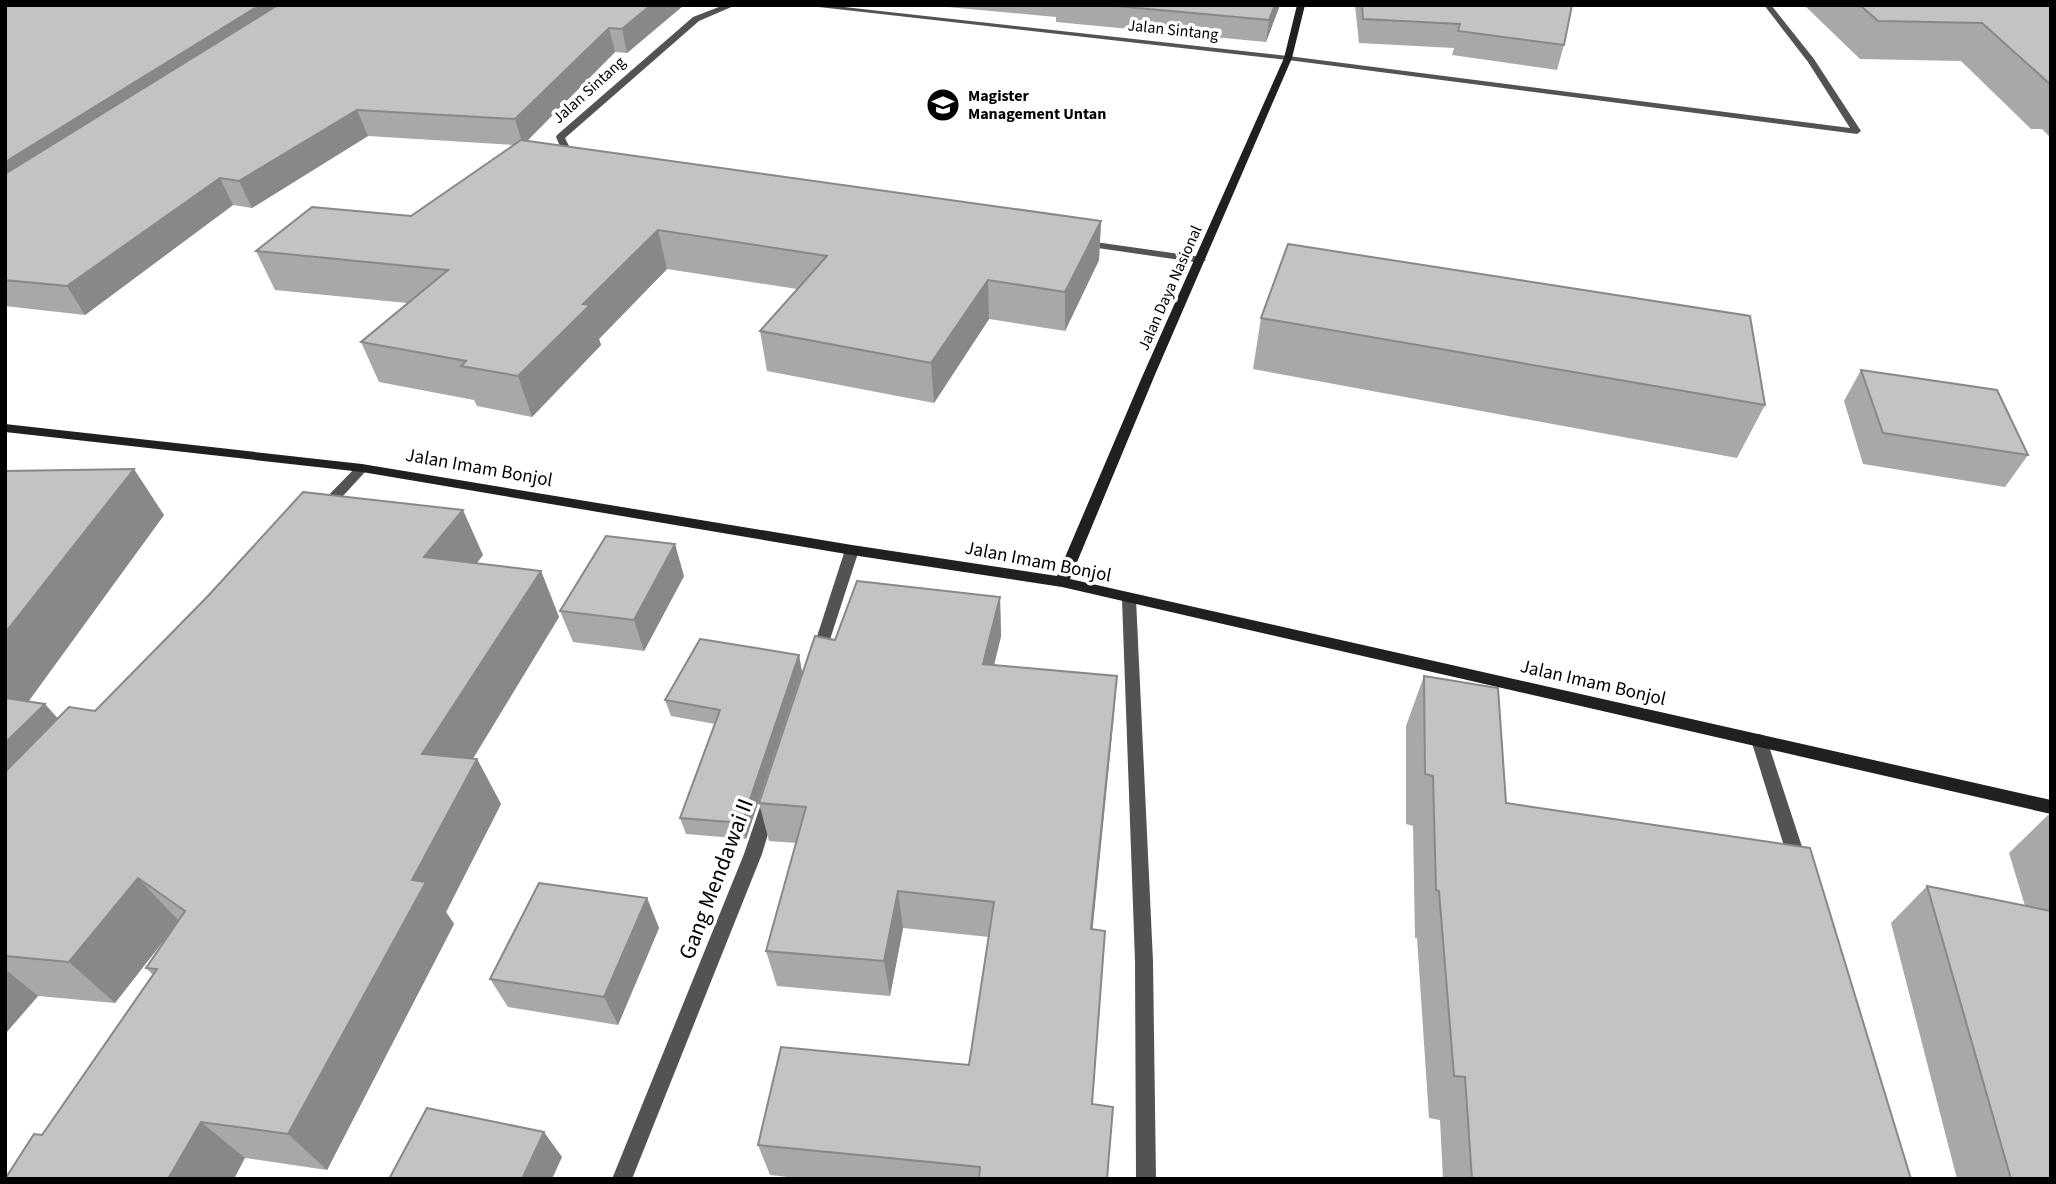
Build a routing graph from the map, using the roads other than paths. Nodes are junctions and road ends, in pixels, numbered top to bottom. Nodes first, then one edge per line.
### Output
1 (733, 5) edge
2 (804, 5) edge
3 (1301, 5) edge
4 (1768, 5) edge
5 (1288, 58) junction
6 (587, 159) edge
7 (1064, 241) edge
8 (1200, 260) junction
9 (5, 428) edge
10 (362, 468) junction
11 (315, 518) edge
12 (852, 550) junction
13 (1062, 582) junction
14 (1129, 599) junction
15 (813, 669) edge
16 (1759, 740) junction
17 (775, 788) edge
18 (2051, 807) edge
19 (1805, 886) edge
20 (622, 1179) edge
21 (1146, 1179) edge

1 - 6 street, Jalan Sintang
2 - 5 street, Jalan Sintang
3 - 5 main road, Jalan Daya Nasional
4 - 5 street, Jalan Sintang
5 - 8 main road, Jalan Daya Nasional
7 - 8 street
8 - 13 main road, Jalan Daya Nasional
9 - 10 main road, Jalan Imam Bonjol
10 - 11 street
10 - 12 main road, Jalan Imam Bonjol
12 - 13 main road, Jalan Imam Bonjol
12 - 15 street
13 - 14 main road, Jalan Imam Bonjol
14 - 16 main road, Jalan Imam Bonjol
14 - 21 street
16 - 18 main road, Jalan Imam Bonjol
16 - 19 street
17 - 20 street, Gang Mendawai II

